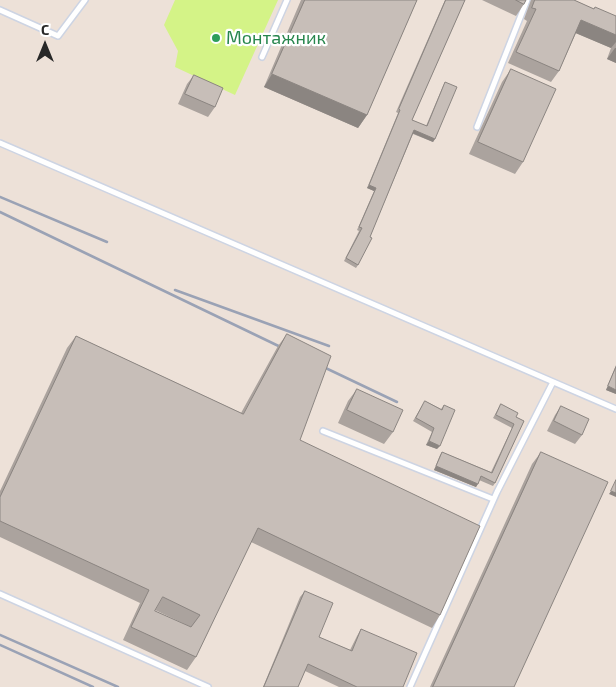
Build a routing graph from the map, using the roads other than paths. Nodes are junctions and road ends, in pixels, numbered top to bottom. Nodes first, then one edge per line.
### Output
1 (85, 0) edge
2 (287, 0) edge
3 (526, 0) edge
4 (0, 10) edge
5 (262, 57) dead end
6 (477, 127) dead end
7 (0, 143) edge
8 (553, 382) junction
9 (616, 409) edge
10 (324, 431) dead end
11 (493, 499) junction
12 (0, 594) edge
13 (208, 687) edge
14 (410, 687) edge

1 - 4 lane
2 - 5 lane
3 - 6 lane
7 - 8 lane
8 - 9 lane
8 - 11 lane
10 - 11 lane
11 - 14 lane
12 - 13 lane

